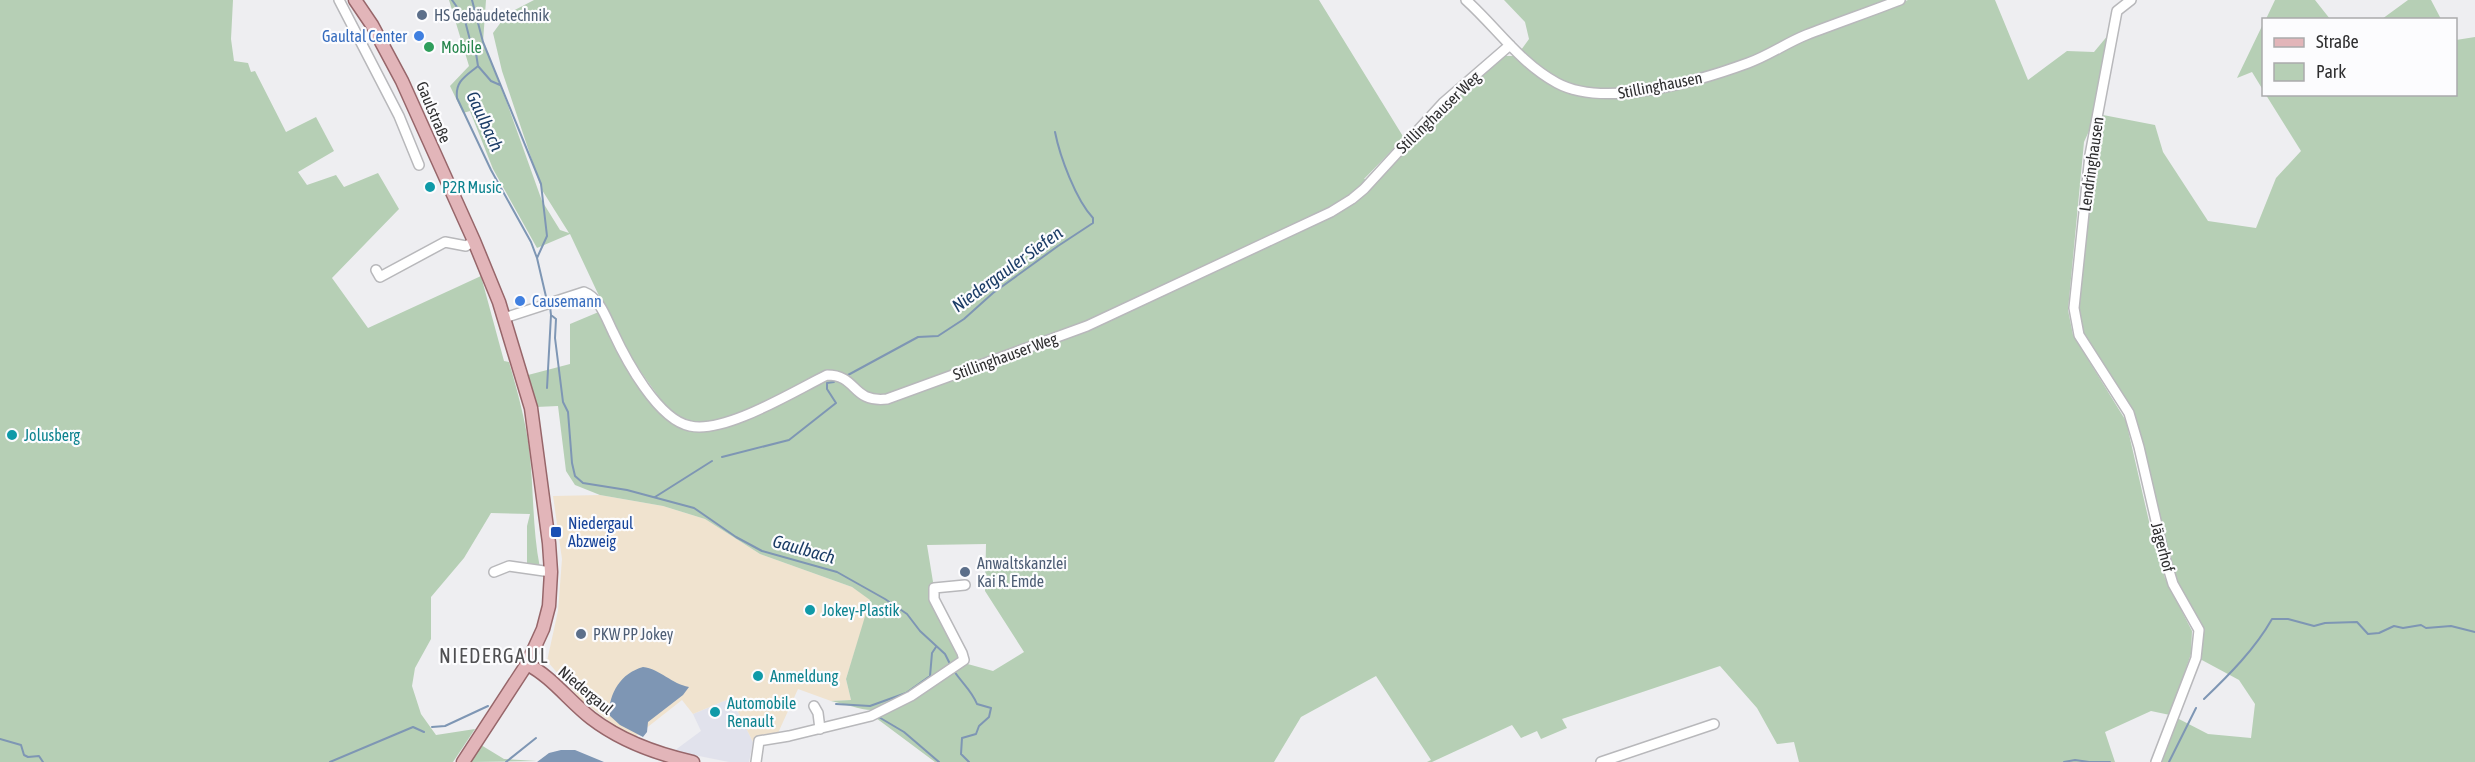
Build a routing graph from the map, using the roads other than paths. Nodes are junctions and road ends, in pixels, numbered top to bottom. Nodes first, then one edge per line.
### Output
1 (339, 0) edge
2 (355, 0) edge
3 (1466, 0) edge
4 (1900, 0) edge
5 (2131, 0) edge
6 (1510, 45) junction
7 (419, 165) dead end
8 (474, 242) junction
9 (376, 270) dead end
10 (504, 318) junction
11 (2079, 335) joint
12 (494, 572) dead end
13 (551, 572) junction
14 (966, 585) dead end
15 (527, 664) junction
16 (814, 706) dead end
17 (1714, 724) dead end
18 (820, 729) junction
19 (463, 762) edge
20 (693, 762) edge
21 (756, 762) edge
22 (1600, 762) edge
23 (2156, 762) edge

1 - 7 street, Gaulstraße
2 - 8 main road, Gaulstraße
3 - 6 street, Stillinghausen
4 - 6 street, Stillinghausen
5 - 11 street, Lendringhausen
6 - 10 street, Stillinghauser Weg
8 - 9 street
8 - 10 main road, Gaulstraße
10 - 13 main road, Gaulstraße
11 - 23 street, Jägerhof
12 - 13 street
13 - 15 main road, Gaulstraße
14 - 18 street
15 - 19 main road, Gaulstraße
15 - 20 main road, Niedergaul
16 - 18 street
17 - 22 street
18 - 21 street

